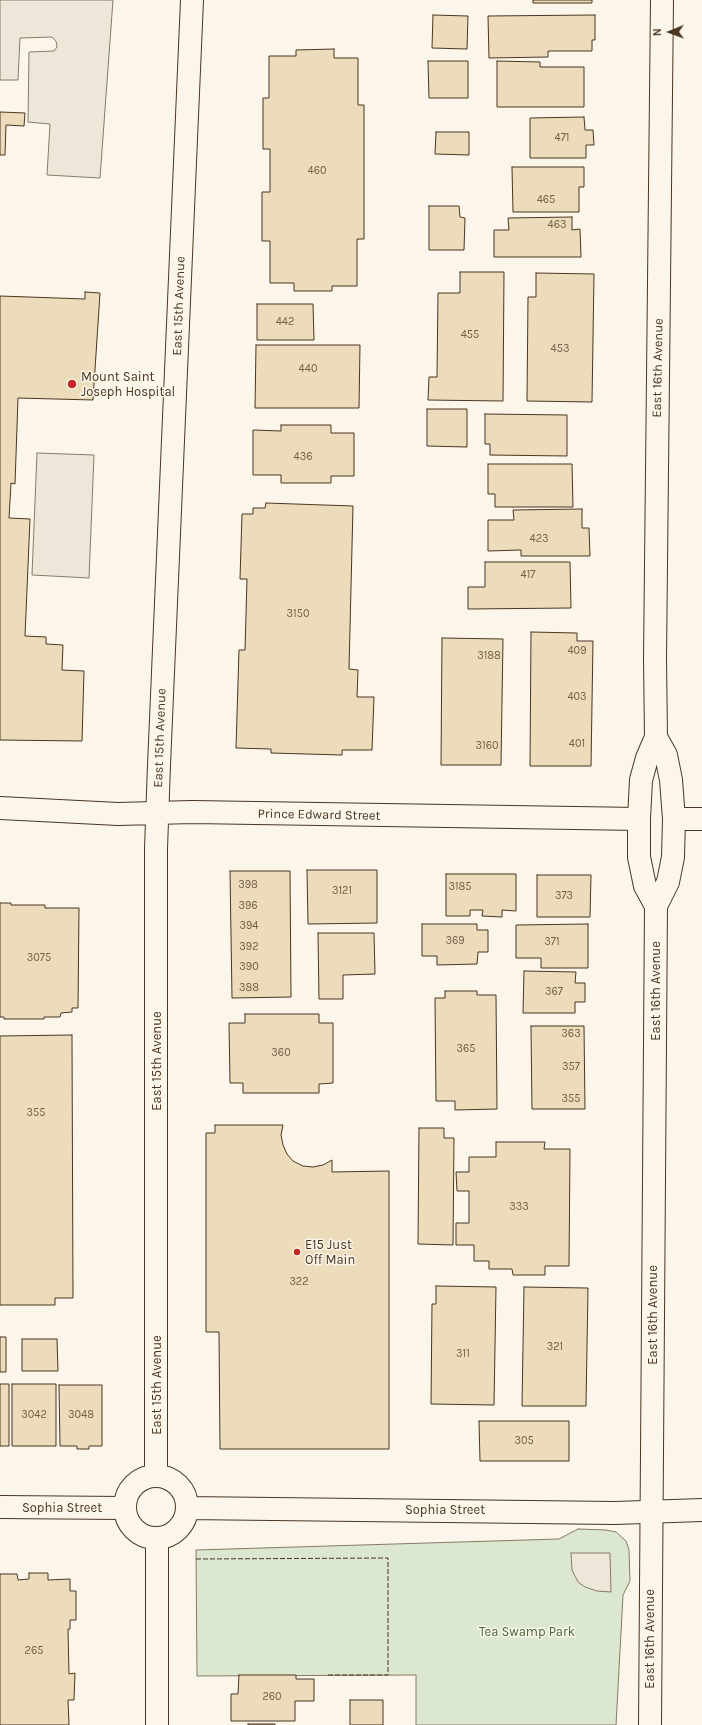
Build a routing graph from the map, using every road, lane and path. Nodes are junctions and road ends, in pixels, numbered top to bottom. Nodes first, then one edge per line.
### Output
1 (192, 0) edge
2 (662, 0) edge
3 (656, 736) junction
4 (0, 808) edge
5 (157, 813) junction
6 (639, 819) junction
7 (674, 819) junction
8 (702, 819) edge
9 (656, 906) junction
10 (156, 1476) junction
11 (0, 1508) edge
12 (124, 1508) junction
13 (187, 1508) junction
14 (702, 1510) edge
15 (652, 1512) junction
16 (157, 1539) junction
17 (157, 1725) edge
18 (650, 1725) edge

1 - 5 street, East 15th Avenue
2 - 3 street, East 16th Avenue
3 - 6 street, East 16th Avenue
3 - 7 street, East 16th Avenue
4 - 5 street, Prince Edward Street
5 - 6 street, Prince Edward Street
5 - 10 street, East 15th Avenue
6 - 9 street, East 16th Avenue
7 - 8 street
7 - 9 street, East 16th Avenue
9 - 15 street, East 16th Avenue
10 - 12 street
10 - 13 street
11 - 12 street, Sophia Street
12 - 16 street
13 - 15 street, Sophia Street
13 - 16 street
14 - 15 street, Sophia Street
15 - 18 street, East 16th Avenue
16 - 17 street

